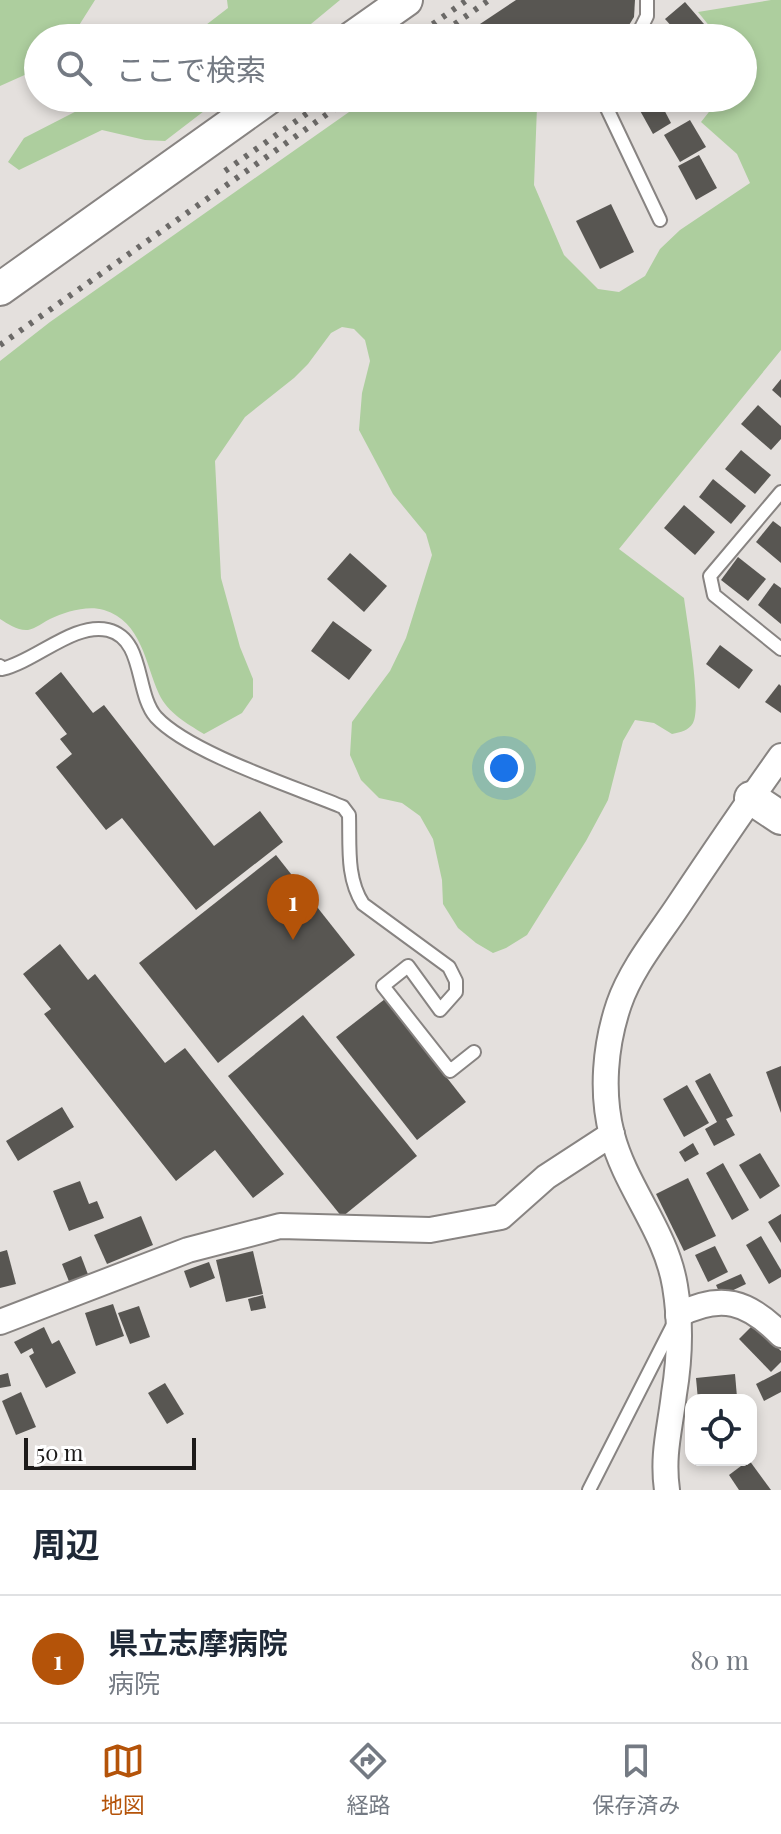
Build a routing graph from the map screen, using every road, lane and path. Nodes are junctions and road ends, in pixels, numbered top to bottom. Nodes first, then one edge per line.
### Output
1 (406, 0) edge
2 (647, 0) edge
3 (372, 24) edge
4 (643, 24) edge
5 (248, 112) edge
6 (609, 112) edge
7 (660, 220) dead end
8 (0, 289) edge
9 (779, 500) edge
10 (781, 649) edge
11 (0, 666) edge
12 (781, 756) edge
13 (751, 798) junction
14 (781, 818) edge
15 (474, 1052) dead end
16 (612, 1134) junction
17 (678, 1315) junction
18 (0, 1322) edge
19 (781, 1335) edge
20 (589, 1490) edge
21 (667, 1490) edge

1 - 3 street
2 - 4 lane
5 - 8 street
6 - 7 lane
9 - 10 lane
11 - 15 lane
12 - 13 street
13 - 14 street
13 - 16 street
16 - 17 street
16 - 18 street
17 - 19 street
17 - 20 lane
17 - 21 street

